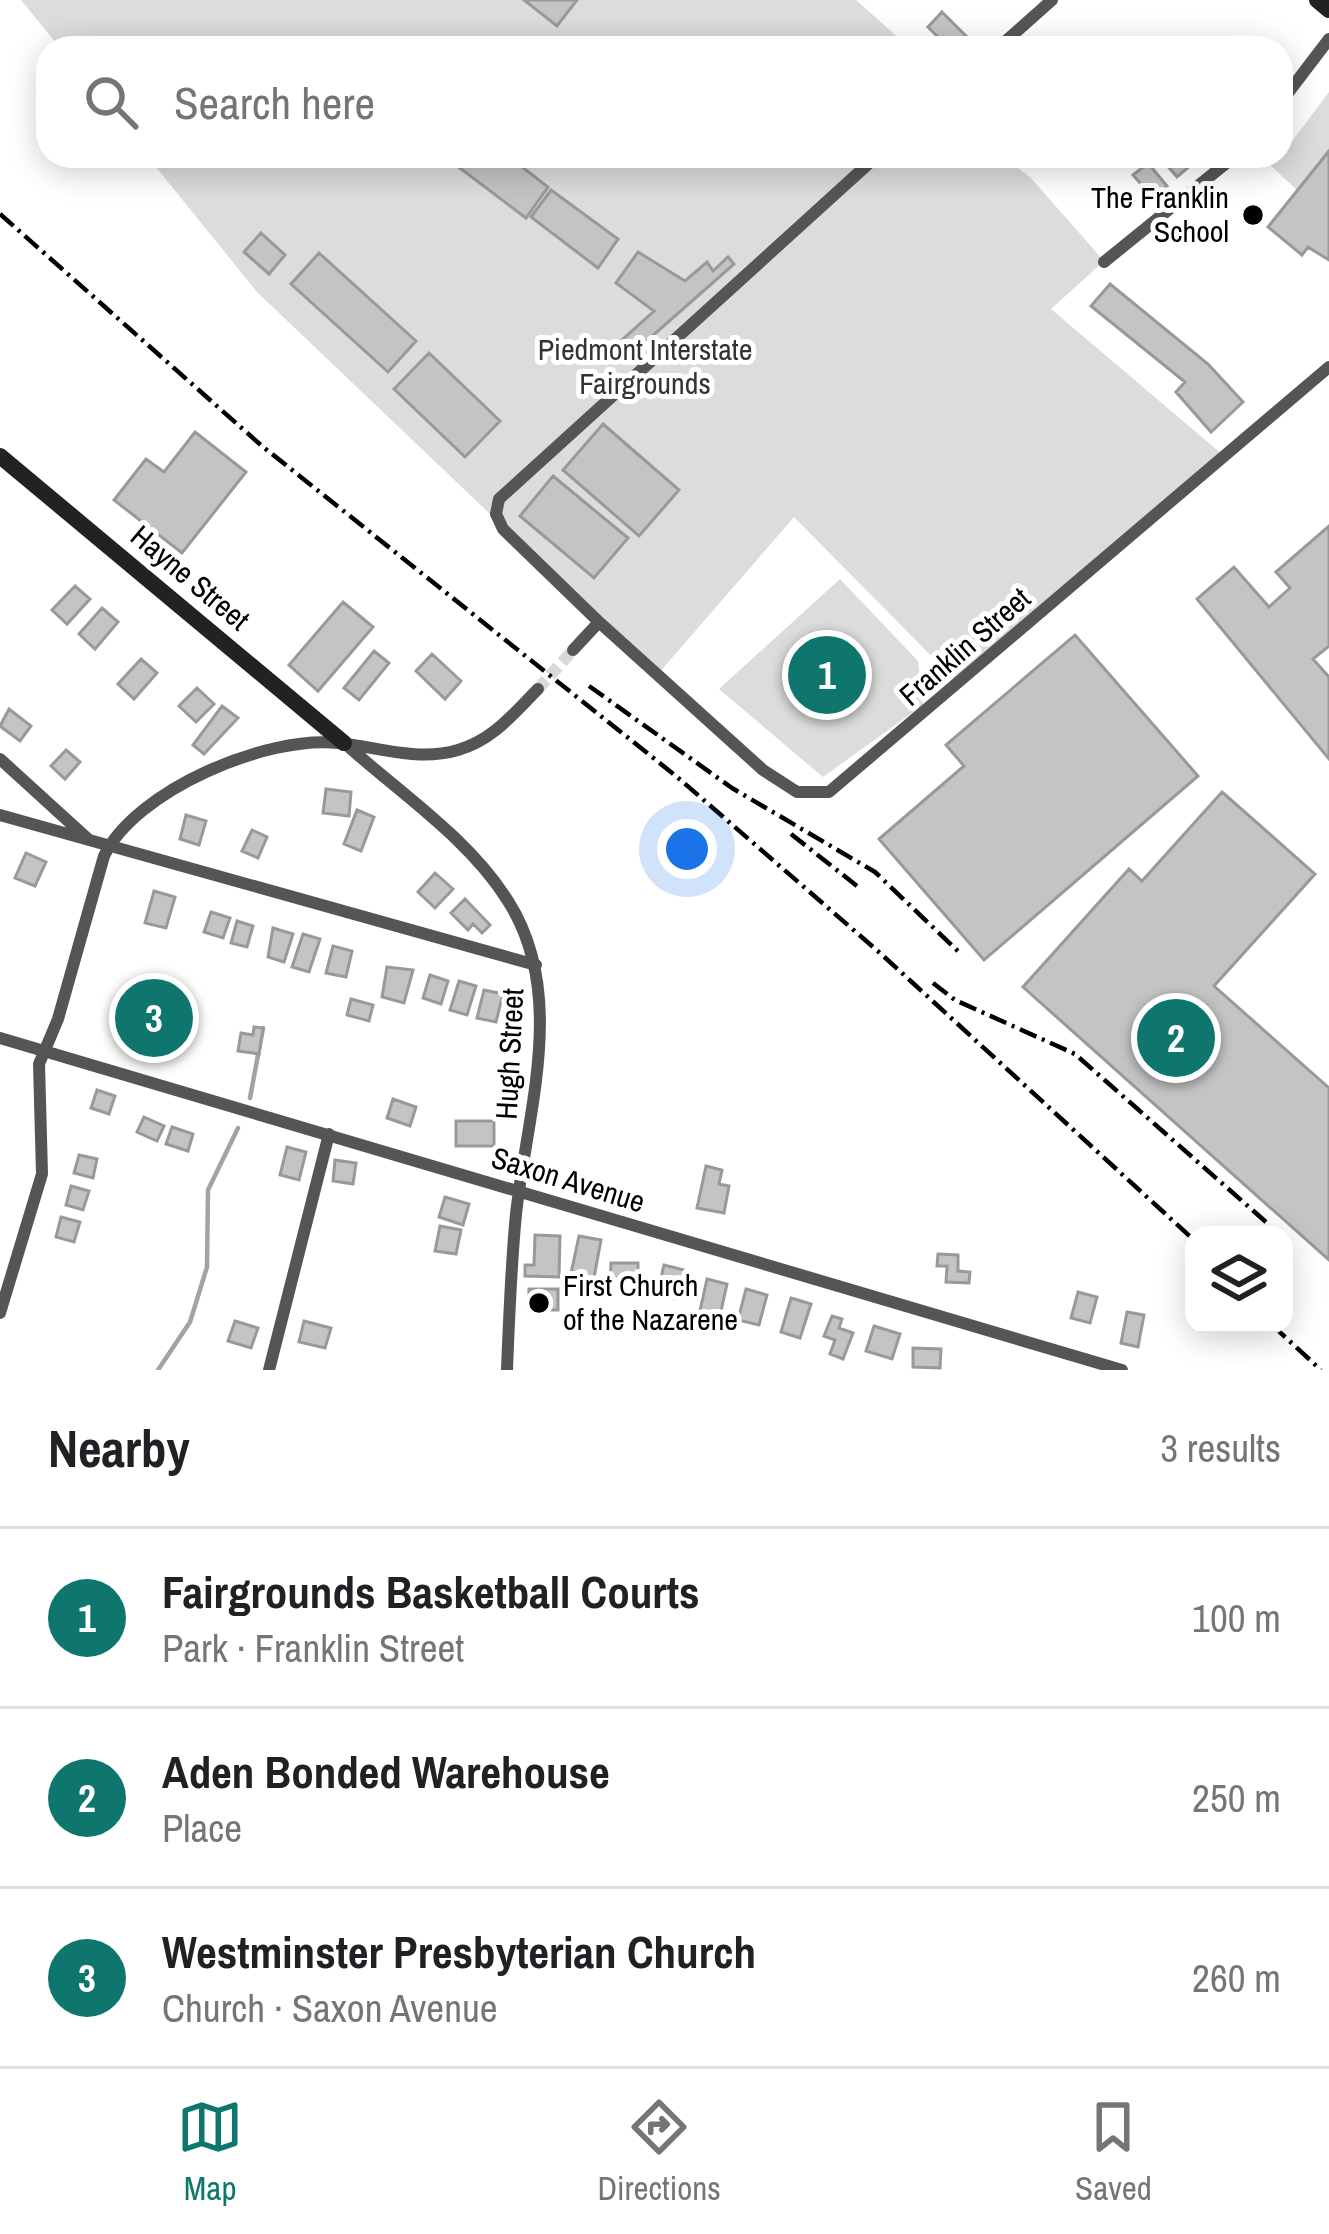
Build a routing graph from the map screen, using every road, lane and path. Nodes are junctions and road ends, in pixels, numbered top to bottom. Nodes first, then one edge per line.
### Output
1 (1052, 0) edge
2 (1318, 0) edge
3 (1329, 10) edge
4 (1012, 36) edge
5 (1329, 39) edge
6 (1293, 86) edge
7 (864, 168) edge
8 (1219, 168) edge
9 (1104, 262) dead end
10 (1329, 367) edge
11 (0, 456) edge
12 (599, 622) junction
13 (573, 650) tunnel mouth
14 (538, 688) tunnel mouth
15 (344, 743) junction
16 (0, 759) edge
17 (0, 815) edge
18 (101, 846) junction
19 (536, 965) junction
20 (0, 1038) edge
21 (46, 1051) junction
22 (329, 1134) junction
23 (521, 1190) junction
24 (0, 1312) edge
25 (269, 1370) edge
26 (507, 1370) edge
27 (1122, 1370) edge

1 - 4 street
2 - 3 street
5 - 6 street
7 - 12 street, Franklin Street
8 - 9 street
10 - 12 street, Franklin Street
11 - 15 street, Hayne Street
12 - 13 street
14 - 15 street
15 - 18 street
15 - 19 street, Hugh Street
16 - 18 street
17 - 18 street
18 - 19 street
18 - 21 street
19 - 23 street, Hugh Street
20 - 21 street, Saxon Avenue
21 - 22 street, Saxon Avenue
21 - 24 street
22 - 23 street, Saxon Avenue
22 - 25 street
23 - 26 street, Hugh Street
23 - 27 street, Saxon Avenue

